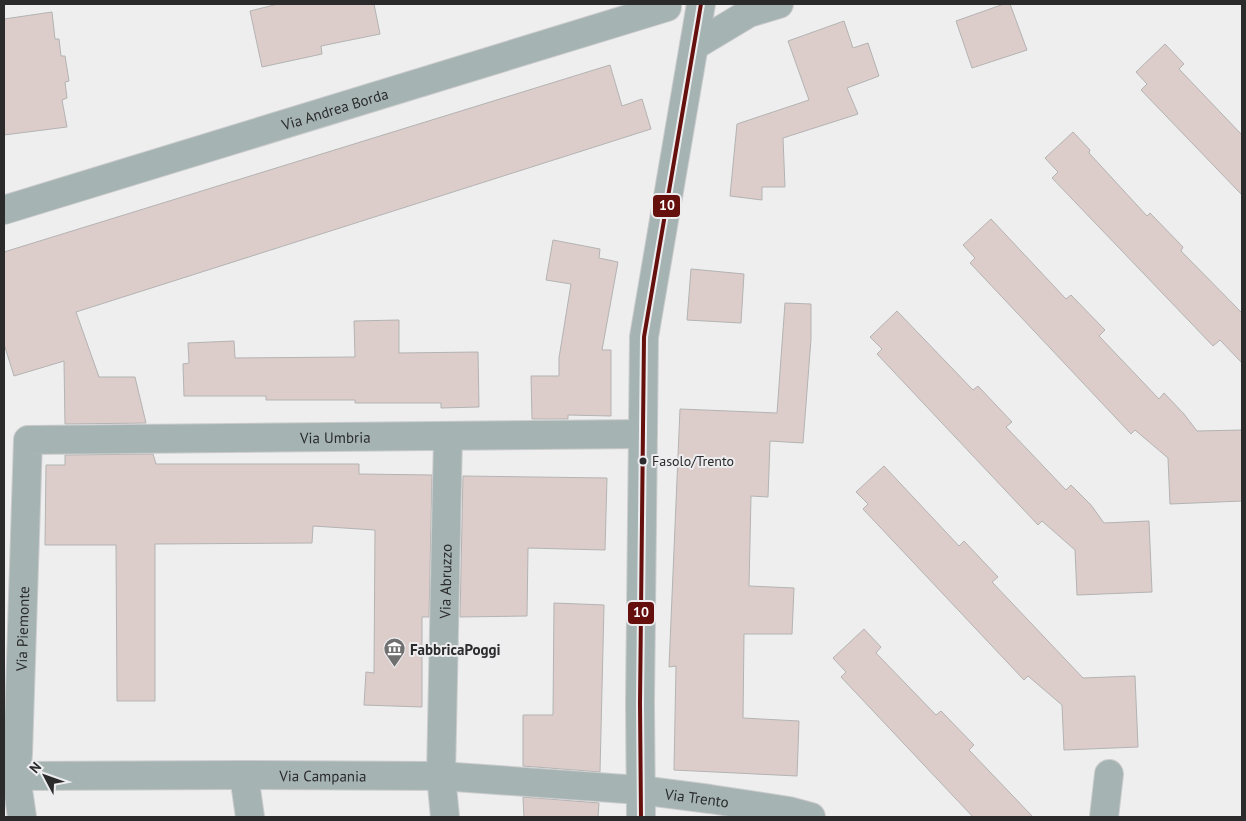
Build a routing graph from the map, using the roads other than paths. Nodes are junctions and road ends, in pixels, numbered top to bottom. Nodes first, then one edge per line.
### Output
1 (701, 4) edge
2 (779, 4) edge
3 (667, 7) dead end
4 (694, 46) junction
5 (4, 210) edge
6 (643, 434) junction
7 (448, 436) junction
8 (28, 440) joint
9 (1109, 774) dead end
10 (10, 775) edge
11 (244, 775) junction
12 (441, 776) junction
13 (640, 790) junction
14 (22, 817) edge
15 (250, 817) edge
16 (445, 817) edge
17 (641, 817) edge
18 (811, 817) edge
19 (1104, 817) edge

1 - 4 street
2 - 4 street
3 - 5 street, Via Andrea Borda
4 - 6 street
6 - 7 street, Via Umbria
6 - 13 street
7 - 8 street, Via Umbria
7 - 12 street, Via Abruzzo
8 - 10 street, Via Piemonte
9 - 19 street
10 - 11 street, Via Campania
10 - 14 street, Via Piemonte
11 - 12 street, Via Campania
11 - 15 street
12 - 13 street, Via Campania
12 - 16 street, Via Abruzzo
13 - 17 street
13 - 18 street, Via Trento

